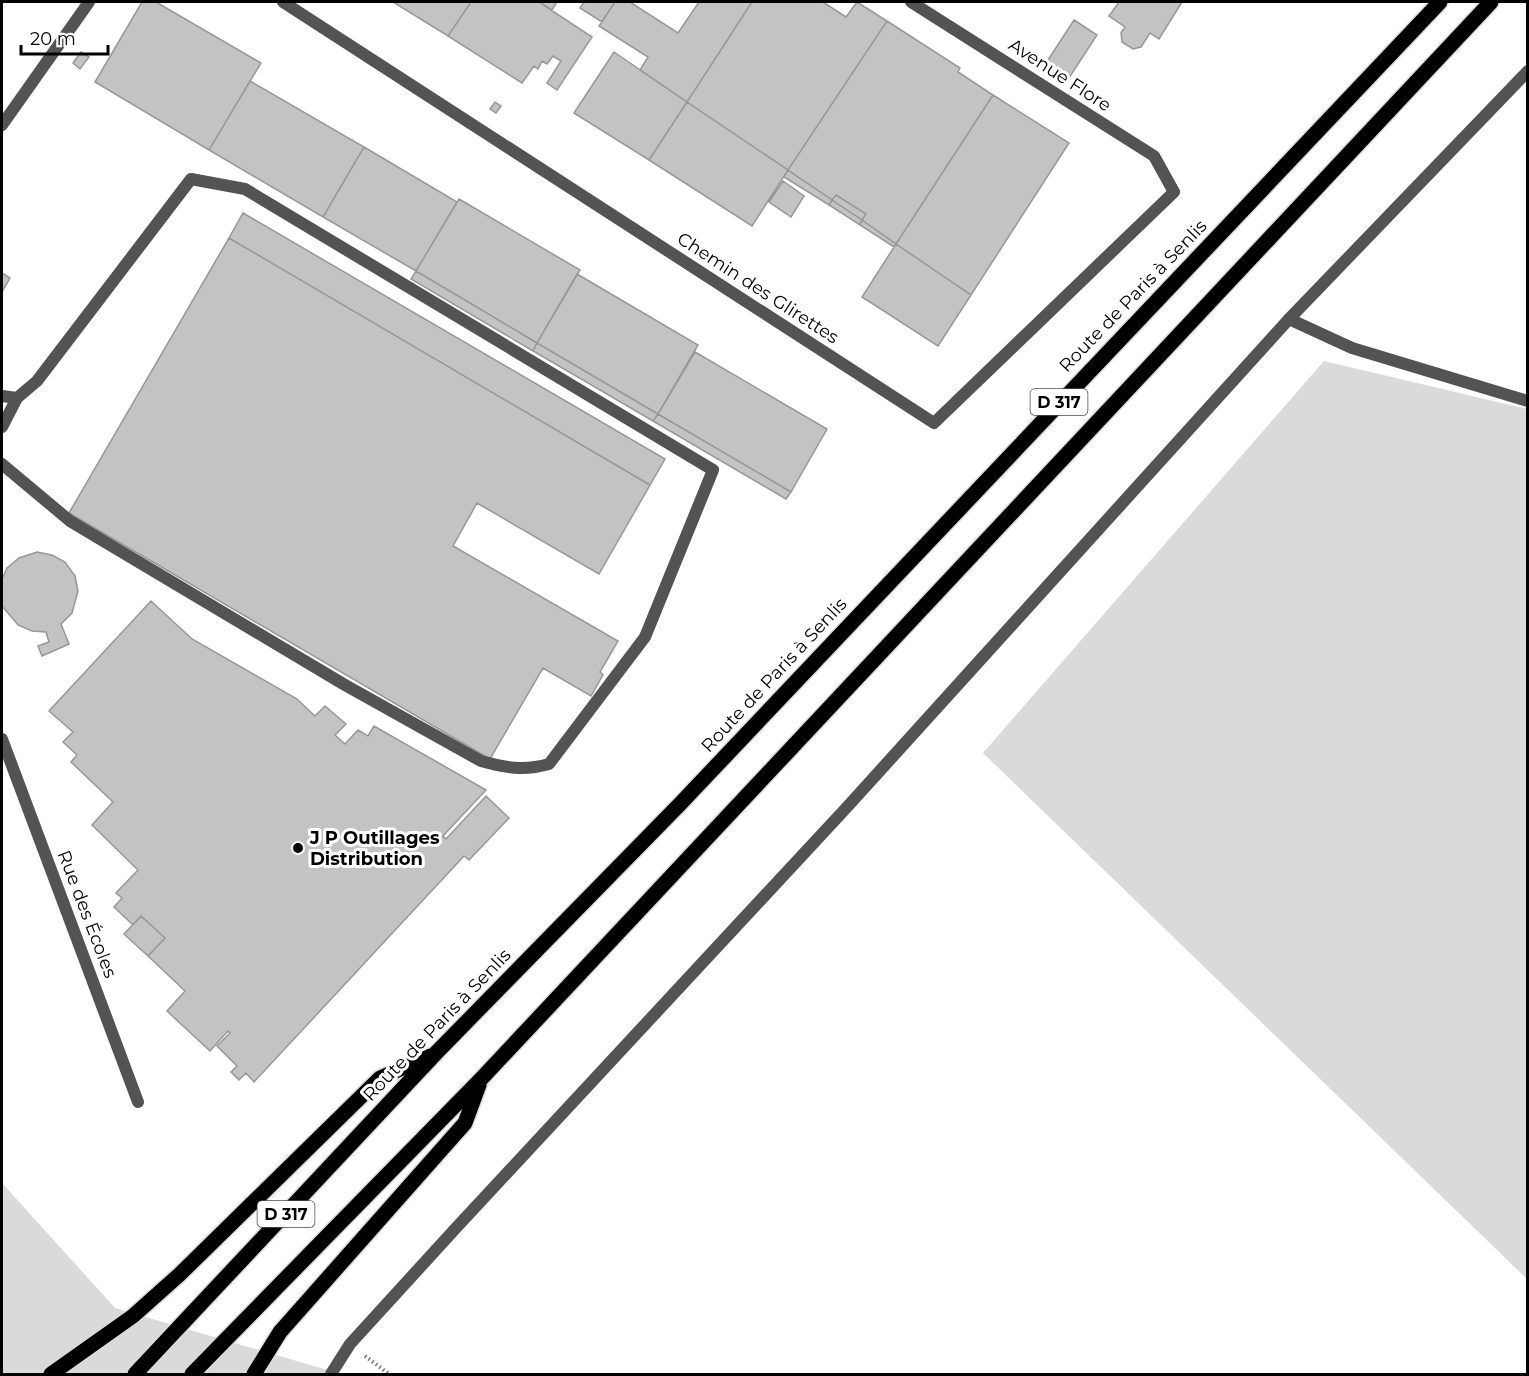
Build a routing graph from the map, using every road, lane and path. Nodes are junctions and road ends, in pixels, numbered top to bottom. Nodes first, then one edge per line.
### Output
1 (89, 2) edge
2 (284, 2) edge
3 (911, 2) edge
4 (1440, 2) edge
5 (1491, 2) edge
6 (1527, 71) edge
7 (2, 125) edge
8 (1174, 192) joint
9 (1289, 319) junction
10 (2, 396) edge
11 (16, 399) junction
12 (1527, 401) edge
13 (2, 427) edge
14 (2, 464) edge
15 (2, 739) edge
16 (436, 1053) junction
17 (482, 1078) junction
18 (138, 1102) dead end
19 (350, 1344) junction
20 (51, 1374) edge
21 (135, 1374) edge
22 (192, 1374) edge
23 (254, 1374) edge
24 (331, 1374) edge
25 (389, 1374) edge

1 - 7 street
2 - 8 street, Chemin des Glirettes
3 - 8 street, Avenue Flore
4 - 16 main road, Route de Paris à Senlis / D 317
5 - 17 main road, D 317
6 - 9 street
9 - 12 street
9 - 19 street
10 - 11 street
11 - 13 street
11 - 14 street
15 - 18 street, Rue des Écoles
16 - 20 main road
16 - 21 main road, Route de Paris à Senlis / D 317
17 - 22 main road, D 317
17 - 23 main road
19 - 24 street
19 - 25 path

